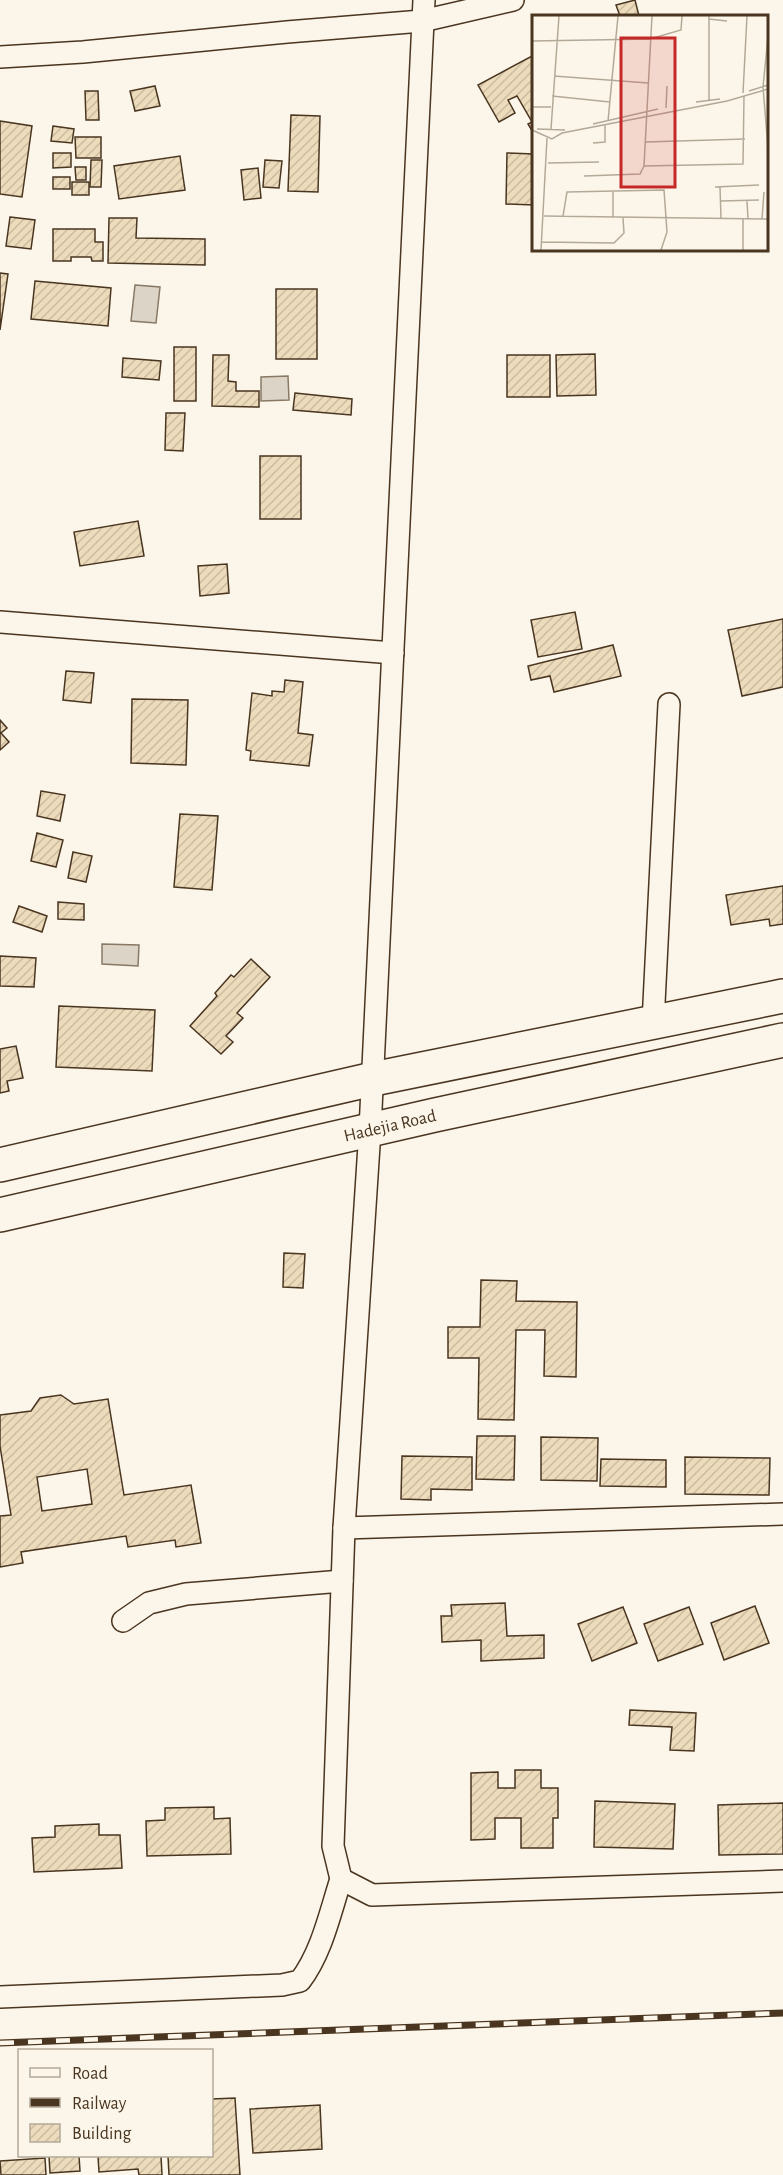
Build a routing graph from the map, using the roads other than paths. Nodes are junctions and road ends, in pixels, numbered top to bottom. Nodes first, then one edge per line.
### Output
1 (424, 0) edge
2 (513, 0) edge
3 (422, 21) junction
4 (0, 57) edge
5 (0, 622) edge
6 (393, 653) junction
7 (669, 704) dead end
8 (783, 996) edge
9 (653, 1023) junction
10 (783, 1040) edge
11 (373, 1080) junction
12 (370, 1130) junction
13 (0, 1165) edge
14 (0, 1215) edge
15 (783, 1514) edge
16 (344, 1528) junction
17 (342, 1581) junction
18 (123, 1621) dead end
19 (341, 1879) junction
20 (783, 1881) edge
21 (0, 1997) edge

1 - 3 street
2 - 3 street
3 - 4 street
3 - 6 street
5 - 6 street
6 - 11 street
7 - 9 street
8 - 9 main road
9 - 11 main road
10 - 12 main road, Hadejia Road
11 - 12 street
11 - 13 main road
12 - 14 main road, Hadejia Road
12 - 16 street
15 - 16 street
16 - 17 street
17 - 18 street
17 - 19 street
19 - 20 street
19 - 21 street

